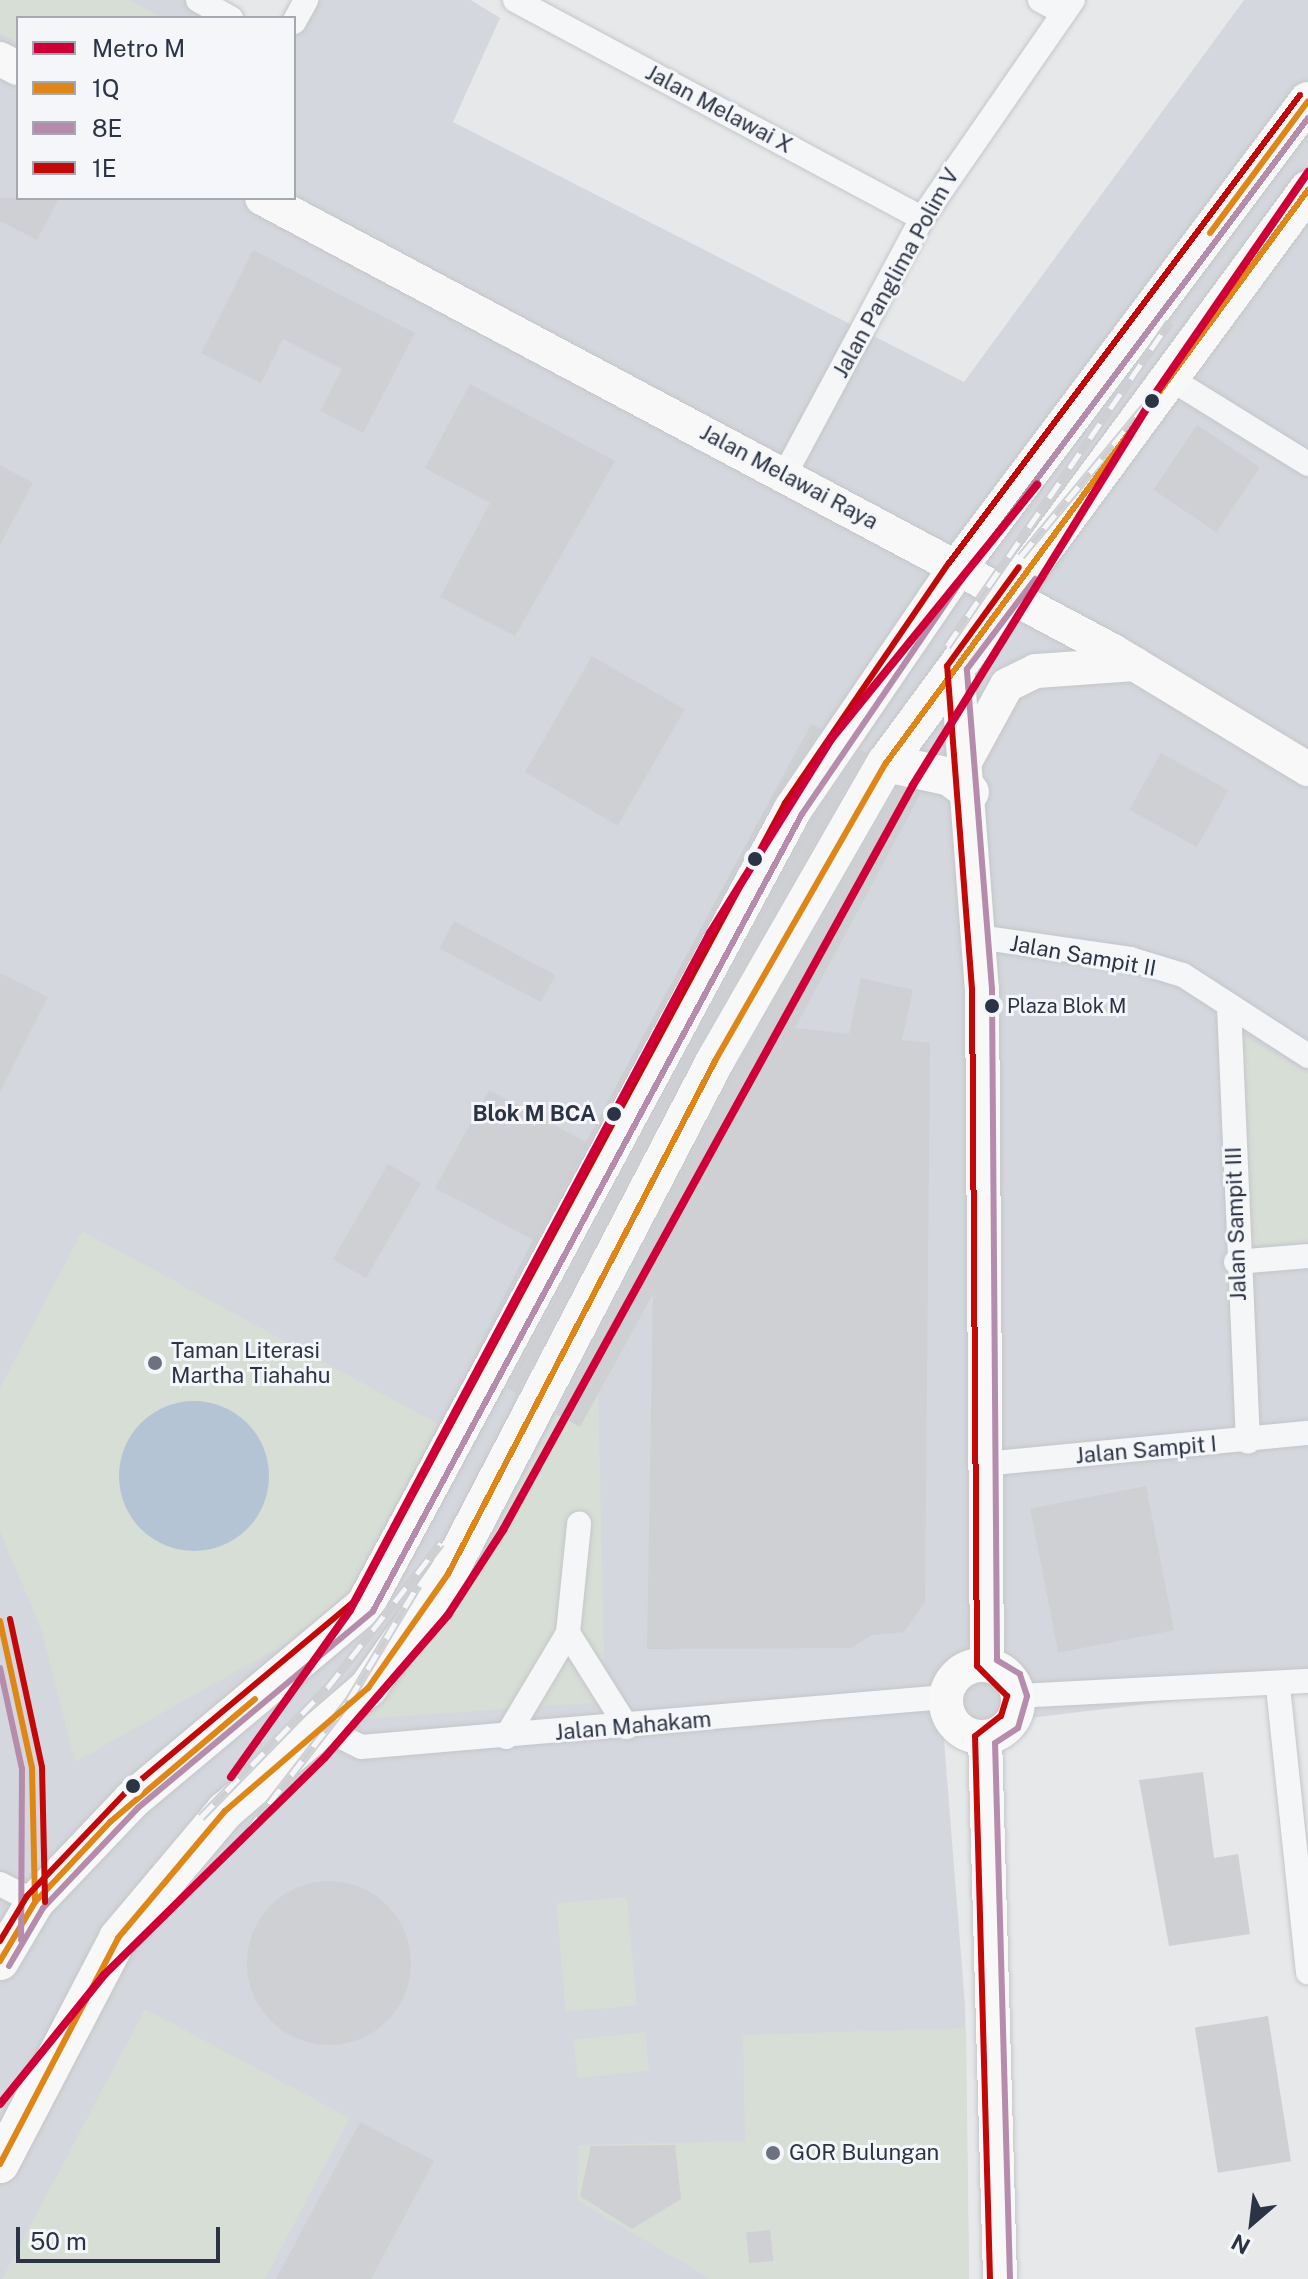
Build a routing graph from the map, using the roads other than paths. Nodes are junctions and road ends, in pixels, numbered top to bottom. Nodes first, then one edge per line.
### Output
1 (198, 0) edge
2 (306, 0) edge
3 (515, 0) edge
4 (1040, 0) edge
5 (1068, 6) edge
6 (227, 16) edge
7 (296, 18) edge
8 (1308, 101) edge
9 (1308, 190) edge
10 (266, 200) edge
11 (922, 218) junction
12 (1171, 379) junction
13 (1308, 464) edge
14 (785, 474) junction
15 (957, 569) junction
16 (1009, 598) junction
17 (1135, 664) junction
18 (957, 666) junction
19 (886, 763) junction
20 (1308, 769) edge
21 (968, 775) junction
22 (978, 937) junction
23 (707, 962) junction
24 (756, 989) junction
25 (1229, 1006) junction
26 (1308, 1056) edge
27 (1308, 1256) edge
28 (1236, 1262) junction
29 (1308, 1433) edge
30 (1248, 1442) junction
31 (984, 1464) junction
32 (579, 1524) dead end
33 (568, 1633) junction
34 (987, 1665) junction
35 (1308, 1681) edge
36 (1278, 1687) junction
37 (1017, 1696) junction
38 (945, 1697) junction
39 (627, 1727) junction
40 (326, 1729) junction
41 (506, 1737) junction
42 (985, 1737) junction
43 (0, 1884) edge
44 (35, 1902) junction
45 (0, 1961) edge
46 (1308, 1972) edge
47 (0, 2164) edge
48 (1000, 2279) edge

1 - 6 street
2 - 7 street
3 - 11 street, Jalan Melawai X
4 - 5 street
5 - 11 street, Jalan Panglima Polim V
8 - 15 main road
9 - 12 main road
10 - 14 street, Jalan Melawai Raya
11 - 14 street, Jalan Panglima Polim V
12 - 13 street
12 - 16 main road
14 - 15 street, Jalan Melawai Raya
15 - 16 street, Jalan Melawai Raya
15 - 23 main road
16 - 17 street, Jalan Melawai Raya
16 - 18 main road
17 - 20 street, Jalan Melawai Raya
17 - 21 street
18 - 19 main road
18 - 21 street
19 - 21 main road
19 - 24 main road
21 - 22 street
22 - 25 street, Jalan Sampit II
22 - 31 street
23 - 24 main road
23 - 44 main road
24 - 40 main road
25 - 26 street, Jalan Sampit II
25 - 28 street, Jalan Sampit III
27 - 28 street
28 - 30 street, Jalan Sampit III
29 - 30 street, Jalan Sampit I
30 - 31 street, Jalan Sampit I
31 - 34 street
32 - 33 street
33 - 39 street
33 - 41 street
34 - 37 street
34 - 38 street
35 - 36 street
36 - 37 street
36 - 46 street
37 - 42 street
38 - 39 street, Jalan Mahakam
38 - 42 street
39 - 41 street, Jalan Mahakam
40 - 41 street, Jalan Mahakam
40 - 47 main road
42 - 48 street
43 - 44 street
44 - 45 main road

